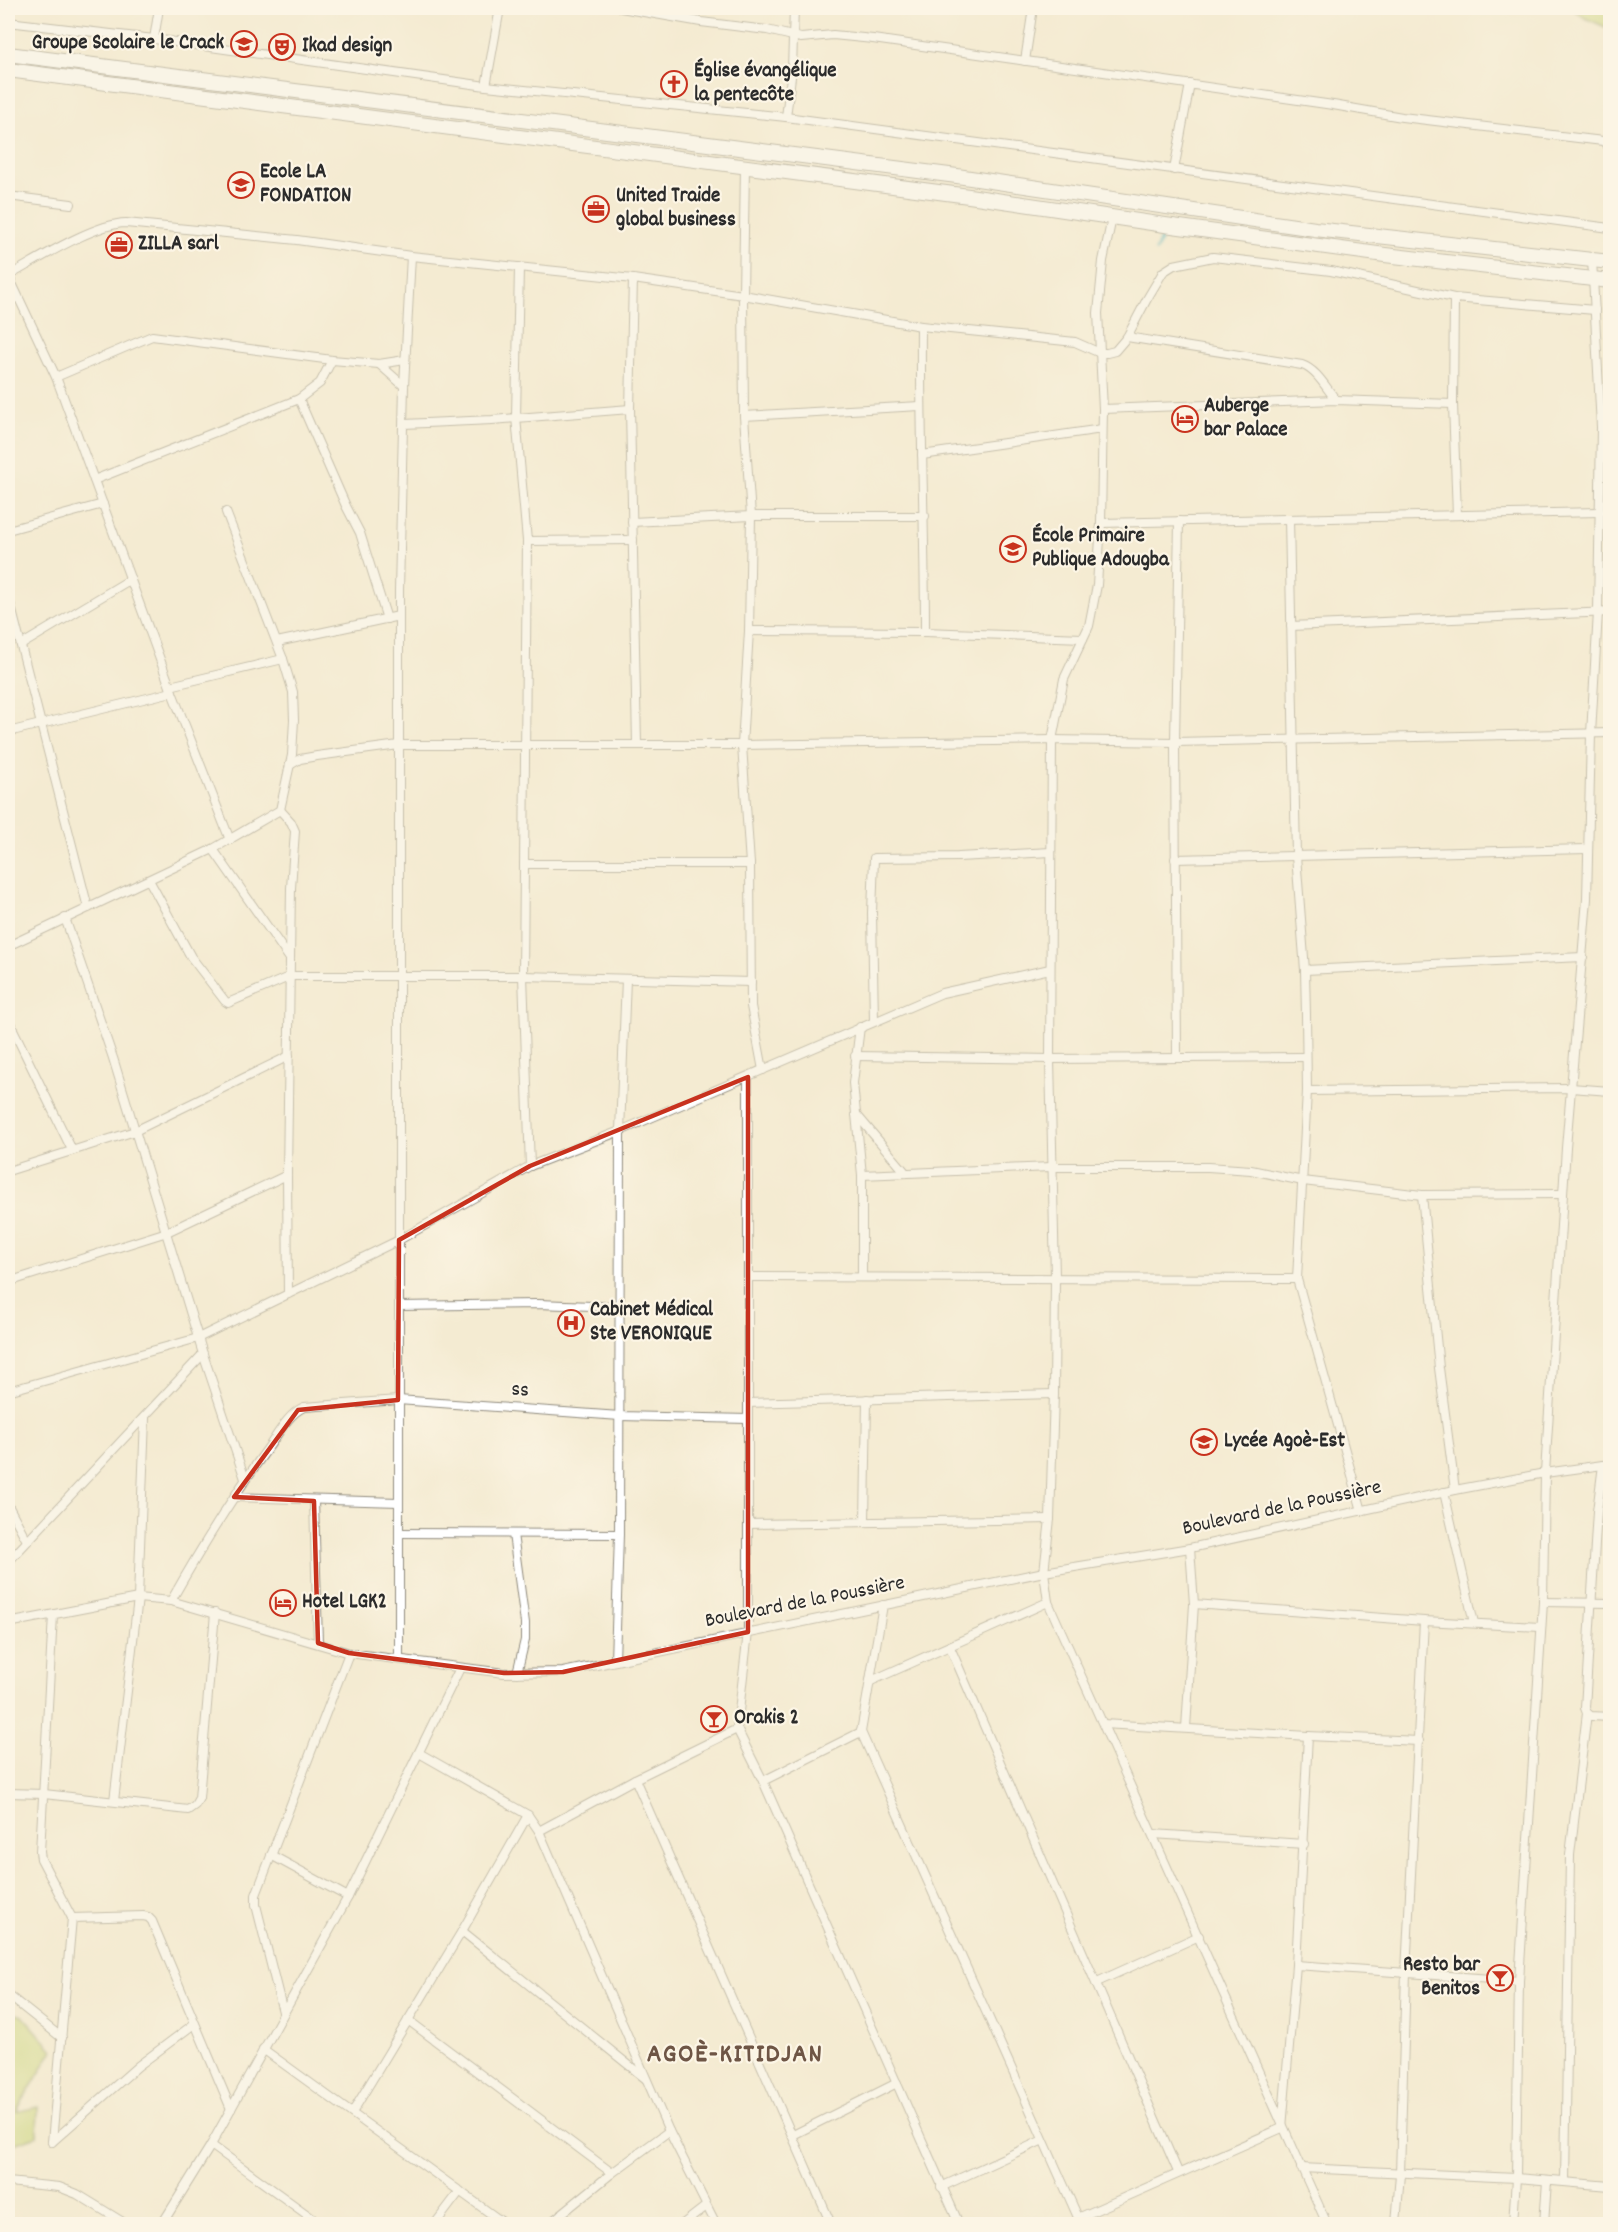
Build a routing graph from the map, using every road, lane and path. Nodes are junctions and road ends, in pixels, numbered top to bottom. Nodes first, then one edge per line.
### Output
1 (159, 8) edge
2 (500, 8) edge
3 (621, 8) edge
4 (794, 8) edge
5 (1033, 8) edge
6 (8, 22) edge
7 (794, 37) junction
8 (154, 39) junction
9 (8, 54) edge
10 (1025, 61) junction
11 (8, 70) edge
12 (1190, 84) junction
13 (486, 86) junction
14 (786, 117) junction
15 (1611, 148) edge
16 (745, 166) junction
17 (1174, 170) junction
18 (8, 196) edge
19 (71, 204) dead end
20 (1112, 218) junction
21 (1610, 225) edge
22 (411, 256) junction
23 (1592, 259) junction
24 (1611, 262) edge
25 (519, 267) junction
26 (8, 275) edge
27 (1593, 278) junction
28 (633, 279) junction
29 (1611, 281) edge
30 (743, 295) junction
31 (1454, 298) junction
32 (1594, 310) junction
33 (921, 327) junction
34 (1127, 337) junction
35 (1100, 352) junction
36 (332, 360) junction
37 (405, 360) junction
38 (379, 364) junction
39 (56, 377) junction
40 (404, 386) junction
41 (299, 399) junction
42 (1336, 400) junction
43 (1453, 404) junction
44 (920, 406) junction
45 (630, 409) junction
46 (1102, 409) junction
47 (744, 416) junction
48 (516, 417) junction
49 (404, 423) junction
50 (1611, 425) edge
51 (1601, 427) junction
52 (1102, 429) junction
53 (922, 455) junction
54 (94, 480) junction
55 (103, 504) junction
56 (226, 512) dead end
57 (1600, 512) junction
58 (1457, 514) junction
59 (751, 516) junction
60 (925, 516) junction
61 (1289, 519) junction
62 (632, 522) junction
63 (1179, 522) junction
64 (1101, 523) junction
65 (8, 530) edge
66 (633, 540) junction
67 (527, 541) junction
68 (132, 579) junction
69 (8, 595) edge
70 (1598, 612) junction
71 (1611, 612) edge
72 (399, 616) junction
73 (387, 619) junction
74 (1291, 626) junction
75 (749, 631) junction
76 (925, 632) junction
77 (1083, 638) junction
78 (277, 642) junction
79 (21, 645) junction
80 (283, 659) junction
81 (171, 689) junction
82 (41, 723) junction
83 (8, 732) edge
84 (1611, 733) edge
85 (1592, 734) junction
86 (1294, 739) junction
87 (1052, 740) junction
88 (1175, 742) junction
89 (524, 744) junction
90 (637, 744) junction
91 (399, 745) junction
92 (742, 745) junction
93 (290, 765) junction
94 (280, 810) junction
95 (230, 840) junction
96 (213, 849) junction
97 (1587, 849) junction
98 (1051, 852) junction
99 (1296, 856) junction
100 (1175, 859) junction
101 (524, 864) junction
102 (750, 864) junction
103 (149, 880) junction
104 (88, 908) junction
105 (65, 918) junction
106 (8, 946) edge
107 (1583, 957) junction
108 (290, 960) junction
109 (1050, 969) junction
110 (1305, 970) junction
111 (291, 976) junction
112 (399, 976) junction
113 (524, 976) junction
114 (626, 979) junction
115 (751, 982) junction
116 (8, 1019) edge
117 (874, 1021) junction
118 (861, 1027) junction
119 (289, 1056) junction
120 (855, 1056) junction
121 (1177, 1057) junction
122 (1306, 1057) junction
123 (1050, 1059) junction
124 (763, 1070) junction
125 (748, 1077) junction
126 (1571, 1088) junction
127 (1307, 1090) junction
128 (1611, 1091) edge
129 (856, 1114) junction
130 (135, 1131) junction
131 (620, 1131) junction
132 (72, 1150) junction
133 (530, 1166) junction
134 (1052, 1167) junction
135 (8, 1171) edge
136 (906, 1173) junction
137 (287, 1175) junction
138 (862, 1175) junction
139 (1303, 1181) junction
140 (1563, 1194) junction
141 (1422, 1195) junction
142 (167, 1232) junction
143 (399, 1240) junction
144 (862, 1276) junction
145 (748, 1277) junction
146 (1054, 1277) junction
147 (1297, 1279) junction
148 (8, 1282) edge
149 (288, 1294) junction
150 (399, 1306) junction
151 (620, 1307) junction
152 (198, 1338) junction
153 (203, 1354) junction
154 (8, 1391) edge
155 (1054, 1394) junction
156 (867, 1399) junction
157 (398, 1400) junction
158 (748, 1403) junction
159 (620, 1416) junction
160 (145, 1418) junction
161 (748, 1419) junction
162 (1607, 1465) edge
163 (1545, 1473) junction
164 (245, 1479) junction
165 (1455, 1490) junction
166 (1444, 1492) junction
167 (234, 1497) junction
168 (314, 1501) junction
169 (399, 1502) junction
170 (8, 1505) edge
171 (1362, 1511) junction
172 (1050, 1519) junction
173 (865, 1522) junction
174 (748, 1524) junction
175 (399, 1533) junction
176 (513, 1534) junction
177 (619, 1534) junction
178 (27, 1541) junction
179 (1190, 1548) junction
180 (8, 1562) edge
181 (1044, 1572) junction
182 (138, 1598) junction
183 (171, 1601) junction
184 (1048, 1602) junction
185 (1543, 1602) junction
186 (1593, 1603) junction
187 (1611, 1603) edge
188 (1194, 1604) junction
189 (883, 1605) junction
190 (214, 1613) junction
191 (53, 1615) junction
192 (1424, 1621) junction
193 (8, 1623) edge
194 (1474, 1623) junction
195 (1540, 1627) junction
196 (748, 1632) junction
197 (318, 1643) junction
198 (950, 1647) junction
199 (349, 1653) junction
200 (399, 1659) junction
201 (615, 1661) junction
202 (460, 1668) junction
203 (517, 1673) junction
204 (871, 1681) junction
205 (1587, 1713) junction
206 (1611, 1717) edge
207 (1103, 1724) junction
208 (1186, 1728) junction
209 (737, 1729) junction
210 (861, 1732) junction
211 (1308, 1736) junction
212 (1419, 1741) junction
213 (419, 1753) junction
214 (635, 1779) junction
215 (763, 1781) junction
216 (8, 1793) edge
217 (44, 1794) junction
218 (114, 1801) junction
219 (528, 1815) junction
220 (539, 1831) junction
221 (1153, 1834) junction
222 (1304, 1844) junction
223 (271, 1854) junction
224 (348, 1897) junction
225 (72, 1918) junction
226 (462, 1931) junction
227 (1199, 1936) junction
228 (1296, 1965) junction
229 (1406, 1972) junction
230 (1519, 1981) junction
231 (1097, 1982) junction
232 (8, 1995) edge
233 (283, 2012) junction
234 (408, 2020) junction
235 (195, 2024) junction
236 (62, 2038) junction
237 (263, 2049) junction
238 (648, 2082) junction
239 (897, 2083) junction
240 (231, 2109) junction
241 (352, 2113) junction
242 (1282, 2128) junction
243 (669, 2131) junction
244 (793, 2136) junction
245 (1043, 2140) junction
246 (211, 2145) junction
247 (1301, 2168) junction
248 (1178, 2172) junction
249 (612, 2173) junction
250 (1400, 2174) junction
251 (1516, 2178) junction
252 (1547, 2181) junction
253 (8, 2182) edge
254 (1564, 2182) junction
255 (1611, 2186) edge
256 (941, 2187) junction
257 (460, 2191) junction
258 (705, 2207) junction
259 (1080, 2221) edge
260 (126, 2224) edge
261 (162, 2224) edge
262 (320, 2224) edge
263 (435, 2224) edge
264 (505, 2224) edge
265 (549, 2224) edge
266 (683, 2224) edge
267 (716, 2224) edge
268 (831, 2224) edge
269 (959, 2224) edge
270 (1327, 2224) edge
271 (1396, 2224) edge
272 (1513, 2224) edge
273 (1544, 2224) edge

1 - 8 street
2 - 13 street
3 - 7 street
4 - 7 street
5 - 10 street
6 - 8 street
7 - 10 street
7 - 14 street
8 - 13 street
9 - 23 main road
10 - 12 street
11 - 16 main road
12 - 15 street
12 - 17 street
13 - 14 street
14 - 17 street
16 - 20 main road
16 - 30 street
17 - 21 street
18 - 19 street
20 - 27 main road
20 - 35 street
22 - 25 street
22 - 26 street
22 - 37 street
23 - 24 main road
23 - 27 street
25 - 28 street
25 - 48 street
26 - 39 street
27 - 29 main road
27 - 32 street
28 - 30 street
28 - 45 street
30 - 33 street
30 - 47 street
31 - 32 street
31 - 34 street
31 - 43 street
32 - 51 street
33 - 35 street
33 - 44 street
34 - 35 street
34 - 42 street
35 - 46 street
36 - 38 street
36 - 39 street
36 - 41 street
37 - 38 street
37 - 40 street
38 - 40 street
39 - 54 street
40 - 49 street
41 - 54 street
41 - 73 street
42 - 43 street
42 - 46 street
43 - 58 street
44 - 47 street
44 - 53 street
45 - 48 street
45 - 62 street
46 - 52 street
47 - 59 street
48 - 49 street
48 - 67 street
49 - 72 street
50 - 51 street
51 - 57 street
52 - 53 street
52 - 64 street
53 - 60 street
54 - 55 street
55 - 65 street
55 - 68 street
56 - 78 street
57 - 58 street
57 - 70 street
58 - 61 street
59 - 60 street
59 - 62 street
59 - 75 street
60 - 76 street
61 - 63 street
61 - 74 street
62 - 66 street
63 - 64 street
63 - 88 street
64 - 77 street
66 - 67 street
66 - 90 street
67 - 89 street
68 - 79 street
68 - 81 street
69 - 79 street
70 - 71 street
70 - 74 street
70 - 85 street
72 - 73 street
72 - 91 street
73 - 78 street
74 - 86 street
75 - 76 street
75 - 92 street
76 - 77 street
77 - 87 street
78 - 80 street
79 - 82 street
80 - 81 street
80 - 93 street
81 - 82 street
81 - 95 street
82 - 83 street
82 - 104 street
84 - 85 street
85 - 86 street
85 - 97 street
86 - 88 street
86 - 99 street
87 - 88 street
87 - 92 street
87 - 98 street
88 - 100 street
89 - 90 street
89 - 91 street
89 - 101 street
90 - 92 street
91 - 93 street
91 - 112 street
92 - 102 street
93 - 94 street
94 - 95 street
94 - 108 street
95 - 96 street
96 - 103 street
96 - 108 street
97 - 99 street
97 - 107 street
98 - 109 street
98 - 117 street
99 - 100 street
99 - 110 street
100 - 121 street
101 - 102 street
101 - 113 street
102 - 115 street
103 - 104 street
103 - 111 street
104 - 105 street
105 - 106 street
105 - 130 street
107 - 110 street
107 - 126 street
108 - 111 street
109 - 117 street
109 - 123 street
110 - 122 street
111 - 112 street
111 - 119 street
112 - 113 street
112 - 143 street
113 - 114 street
113 - 133 street
114 - 115 street
114 - 131 street
115 - 124 street
116 - 132 street
117 - 118 street
118 - 120 street
118 - 124 street
119 - 130 street
119 - 137 street
120 - 123 street
120 - 129 street
121 - 122 street
121 - 123 street
122 - 127 street
123 - 134 street
124 - 125 street
125 - 131 street
125 - 145 street
126 - 127 street
126 - 128 street
126 - 140 street
127 - 139 street
129 - 136 street
129 - 138 street
130 - 132 street
130 - 142 street
131 - 133 street
131 - 151 street
132 - 135 street
133 - 143 street
134 - 136 street
134 - 139 street
134 - 146 street
136 - 138 street
137 - 142 street
137 - 149 street
138 - 144 street
139 - 141 street
139 - 147 street
140 - 141 street
140 - 163 street
141 - 165 street
142 - 148 street
142 - 152 street
143 - 149 street
143 - 150 street
144 - 145 street
144 - 146 street
145 - 158 street
146 - 147 street
146 - 155 street
147 - 171 street
149 - 152 street
150 - 151 street
150 - 157 street
151 - 159 street
152 - 153 street
152 - 154 street
153 - 160 street
153 - 164 street
155 - 156 street
155 - 172 street
156 - 158 street
156 - 173 street
157 - 159 street, ss
157 - 164 street, ss
157 - 169 street
158 - 161 street
159 - 161 street, ss
159 - 177 street
160 - 178 street
160 - 182 street
161 - 174 street
162 - 163 street, Boulevard de la Poussière
162 - 186 street
163 - 165 street, Boulevard de la Poussière
163 - 185 street
164 - 167 street
165 - 166 street, Boulevard de la Poussière
166 - 171 street, Boulevard de la Poussière
166 - 194 street
167 - 168 street
167 - 183 street
168 - 169 street
168 - 197 street
169 - 175 street
170 - 178 street
171 - 179 street, Boulevard de la Poussière
172 - 173 street
172 - 181 street
173 - 174 street
174 - 196 street
175 - 176 street
175 - 200 street
176 - 177 street
176 - 203 street
177 - 201 street
178 - 180 street
179 - 181 street, Boulevard de la Poussière
179 - 188 street
181 - 184 street
181 - 189 street, Boulevard de la Poussière
182 - 183 street, Boulevard de la Poussière
182 - 191 street, Boulevard de la Poussière
182 - 218 street
183 - 190 street, Boulevard de la Poussière
184 - 198 street
184 - 207 street
185 - 186 street
185 - 195 street
186 - 187 street
186 - 205 street
188 - 192 street
188 - 208 street
189 - 196 street, Boulevard de la Poussière
189 - 204 street
190 - 197 street, Boulevard de la Poussière
190 - 218 street
191 - 193 street, Boulevard de la Poussière
191 - 217 street
192 - 194 street
192 - 212 street
194 - 195 street
195 - 230 street
196 - 201 street, Boulevard de la Poussière
196 - 209 street
197 - 199 street, Boulevard de la Poussière
198 - 204 street
198 - 231 street
199 - 200 street, Boulevard de la Poussière
199 - 223 street
200 - 202 street, Boulevard de la Poussière
201 - 203 street, Boulevard de la Poussière
202 - 203 street, Boulevard de la Poussière
202 - 213 street
204 - 210 street
205 - 206 street
205 - 254 street
207 - 208 street
207 - 221 street
208 - 211 street
209 - 214 street
209 - 215 street
210 - 215 street
210 - 245 street
211 - 212 street
211 - 222 street
212 - 229 street
213 - 219 street
213 - 224 street
214 - 220 street
214 - 244 street
215 - 239 street
216 - 217 street
217 - 218 street
217 - 225 street
219 - 220 street
219 - 226 street
220 - 238 street
221 - 222 street
221 - 227 street
222 - 228 street
223 - 224 street
223 - 233 street
224 - 233 street
225 - 235 street
225 - 236 street
226 - 234 street
226 - 238 street
227 - 231 street
227 - 242 street
228 - 229 street
228 - 242 street
229 - 230 street
229 - 250 street
230 - 251 street
231 - 248 street
232 - 236 street
233 - 237 street
234 - 241 street
234 - 249 street
235 - 236 street
235 - 240 street
237 - 240 street
237 - 241 street
238 - 243 street
239 - 244 street
239 - 256 street
240 - 246 street
241 - 257 street
242 - 247 street
242 - 248 street
243 - 249 street
243 - 258 street
244 - 268 street
245 - 256 street
245 - 259 street
246 - 261 street
246 - 262 street
247 - 250 street
247 - 270 street
248 - 259 street
249 - 265 street
250 - 251 street
250 - 271 street
251 - 252 street
251 - 272 street
252 - 254 street
252 - 273 street
253 - 260 street
254 - 255 street
256 - 269 street
257 - 263 street
257 - 264 street
258 - 266 street
258 - 267 street

